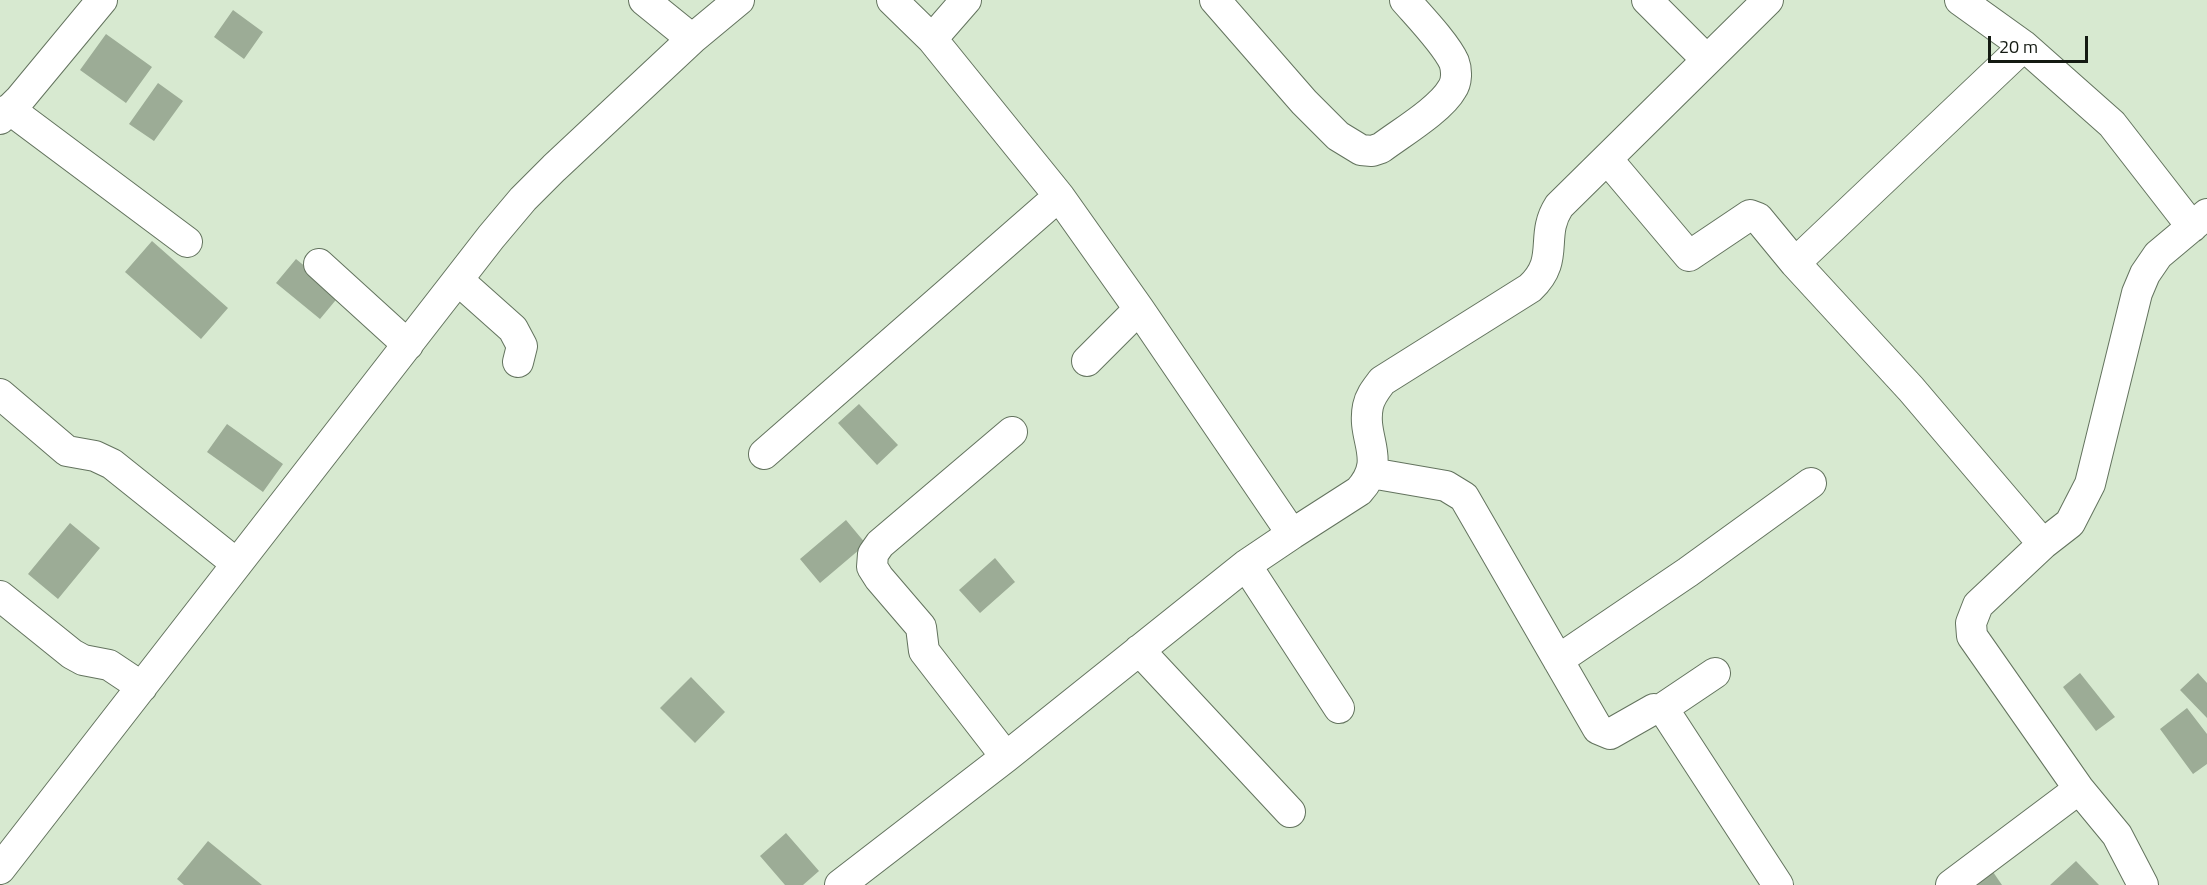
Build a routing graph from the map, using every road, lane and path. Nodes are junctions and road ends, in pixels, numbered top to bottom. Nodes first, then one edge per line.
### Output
1 (102, 0) edge
2 (644, 0) edge
3 (739, 0) edge
4 (892, 0) edge
5 (966, 0) edge
6 (1215, 0) edge
7 (1405, 0) edge
8 (1647, 0) edge
9 (1768, 0) edge
10 (1960, 0) edge
11 (692, 39) junction
12 (932, 39) junction
13 (2025, 46) junction
14 (1707, 60) junction
15 (5, 114) edge
16 (1608, 160) junction
17 (1059, 196) junction
18 (2200, 220) edge
19 (187, 242) dead end
20 (1795, 263) junction
21 (319, 264) dead end
22 (458, 280) junction
23 (1139, 309) junction
24 (408, 345) junction
25 (1087, 361) dead end
26 (518, 362) dead end
27 (0, 394) edge
28 (1012, 432) dead end
29 (764, 454) dead end
30 (1371, 473) junction
31 (1811, 483) dead end
32 (1292, 534) junction
33 (2043, 544) junction
34 (237, 564) junction
35 (1246, 565) junction
36 (0, 596) edge
37 (1139, 650) junction
38 (1558, 660) junction
39 (1715, 673) dead end
40 (141, 687) junction
41 (1339, 708) dead end
42 (1660, 710) junction
43 (1006, 757) junction
44 (2079, 789) junction
45 (1290, 812) dead end
46 (0, 870) edge
47 (14, 885) edge
48 (840, 885) edge
49 (1778, 885) edge
50 (1951, 885) edge
51 (2143, 885) edge

1 - 15 street
2 - 11 street
3 - 11 street
4 - 12 street
5 - 12 street
6 - 7 street
8 - 14 street
9 - 14 street
10 - 13 street
11 - 22 street
12 - 17 street
13 - 18 street
13 - 20 street
14 - 16 street
15 - 19 street
16 - 20 street
16 - 30 street
17 - 23 street
17 - 29 street
18 - 33 street
20 - 33 street
21 - 24 street
22 - 24 street
22 - 26 street
23 - 25 street
23 - 32 street
24 - 34 street
27 - 34 street
28 - 43 street
30 - 32 street
30 - 38 street
31 - 38 street
32 - 35 street
33 - 44 street
34 - 40 street
35 - 37 street
35 - 41 street
36 - 40 street
37 - 43 street
37 - 45 street
38 - 42 street
39 - 42 street
40 - 46 street
42 - 49 street
43 - 48 street
44 - 50 street
44 - 51 street
46 - 47 street

